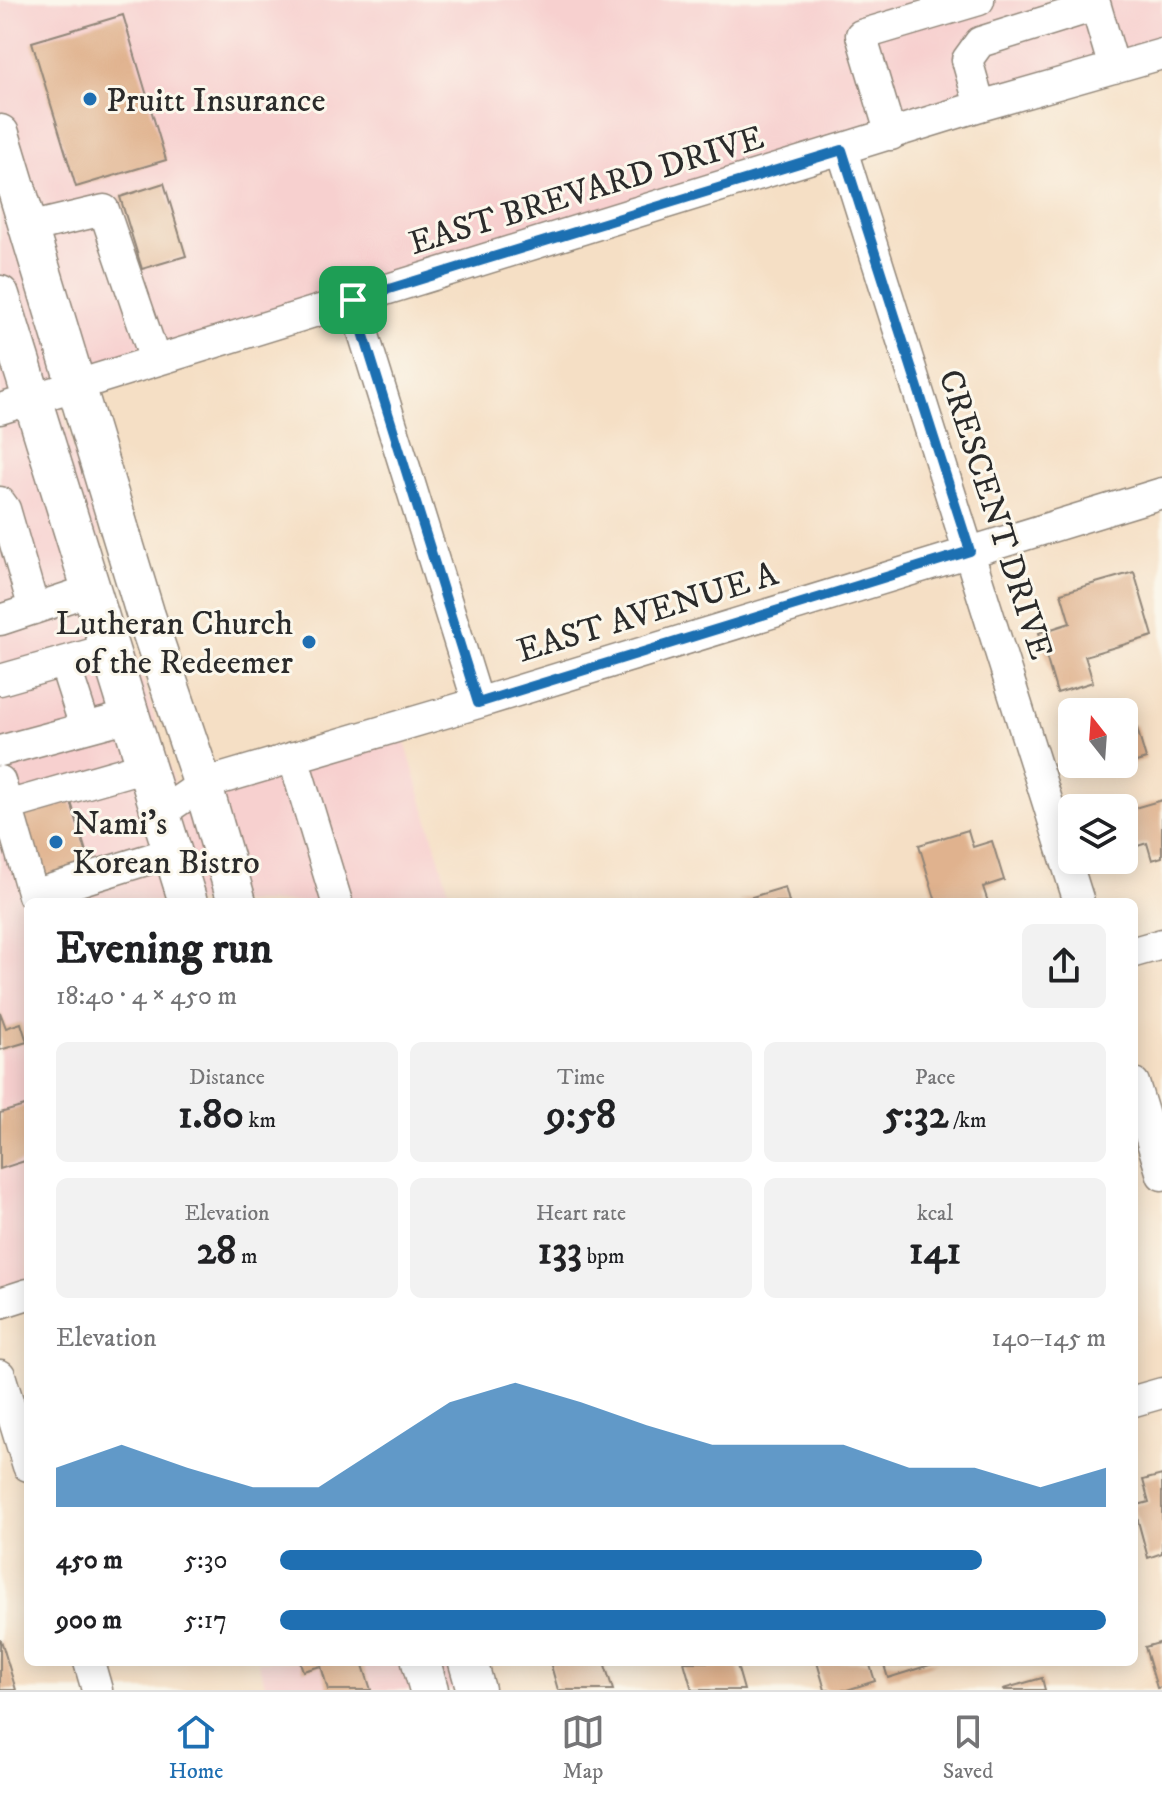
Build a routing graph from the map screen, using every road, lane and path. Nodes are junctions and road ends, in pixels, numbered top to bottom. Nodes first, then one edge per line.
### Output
1 (979, 0) edge
2 (1094, 3) edge
3 (1162, 54) edge
4 (1114, 68) junction
5 (980, 106) junction
6 (0, 134) edge
7 (891, 135) junction
8 (842, 150) junction
9 (28, 228) junction
10 (0, 295) edge
11 (353, 300) junction
12 (155, 360) junction
13 (75, 386) junction
14 (16, 404) edge
15 (1162, 493) edge
16 (0, 502) edge
17 (970, 551) junction
18 (91, 590) junction
19 (34, 609) junction
20 (0, 620) edge
21 (109, 649) junction
22 (64, 662) junction
23 (0, 680) edge
24 (478, 703) junction
25 (130, 716) junction
26 (85, 727) junction
27 (0, 751) edge
28 (293, 757) junction
29 (146, 766) junction
30 (203, 784) junction
31 (4, 794) edge
32 (161, 813) junction
33 (172, 852) junction
34 (187, 898) edge
35 (236, 898) edge
36 (336, 898) edge
37 (1078, 898) edge
38 (1162, 944) edge
39 (1138, 951) edge
40 (1138, 1096) edge
41 (1162, 1175) edge
42 (24, 1295) edge
43 (0, 1303) edge
44 (0, 1375) edge
45 (1162, 1393) edge
46 (1138, 1400) edge
47 (24, 1453) edge
48 (90, 1666) edge
49 (422, 1666) edge
50 (469, 1666) edge
51 (97, 1690) edge
52 (429, 1690) edge
53 (476, 1690) edge

1 - 7 street
2 - 4 street
2 - 5 street
3 - 4 street, EAST BREVARD DRIVE
4 - 5 street, EAST BREVARD DRIVE
5 - 7 street, EAST BREVARD DRIVE
6 - 9 main road
7 - 8 street, EAST BREVARD DRIVE
8 - 11 street, EAST BREVARD DRIVE
8 - 17 street, CRESCENT DRIVE
9 - 12 street
9 - 13 main road
10 - 14 main road
11 - 12 street, EAST BREVARD DRIVE
11 - 24 street
12 - 13 street, EAST BREVARD DRIVE
13 - 14 street, EAST BREVARD DRIVE
13 - 30 main road
14 - 18 main road
15 - 17 street, EAST AVENUE A
16 - 19 street
17 - 24 street, EAST AVENUE A
17 - 37 street, CRESCENT DRIVE
18 - 19 street
18 - 21 main road
19 - 20 street
21 - 22 street
21 - 25 main road
22 - 23 street
22 - 26 street
24 - 28 street, EAST AVENUE A
25 - 26 street
25 - 29 main road
26 - 27 street
28 - 30 street, EAST AVENUE A
28 - 36 street
29 - 31 street
29 - 32 main road
30 - 32 street, EAST AVENUE A
30 - 35 main road
31 - 33 street
32 - 33 main road
33 - 34 main road
38 - 39 street
40 - 41 street
42 - 43 street
44 - 47 street
45 - 46 street
48 - 51 street
49 - 52 main road
50 - 53 main road

